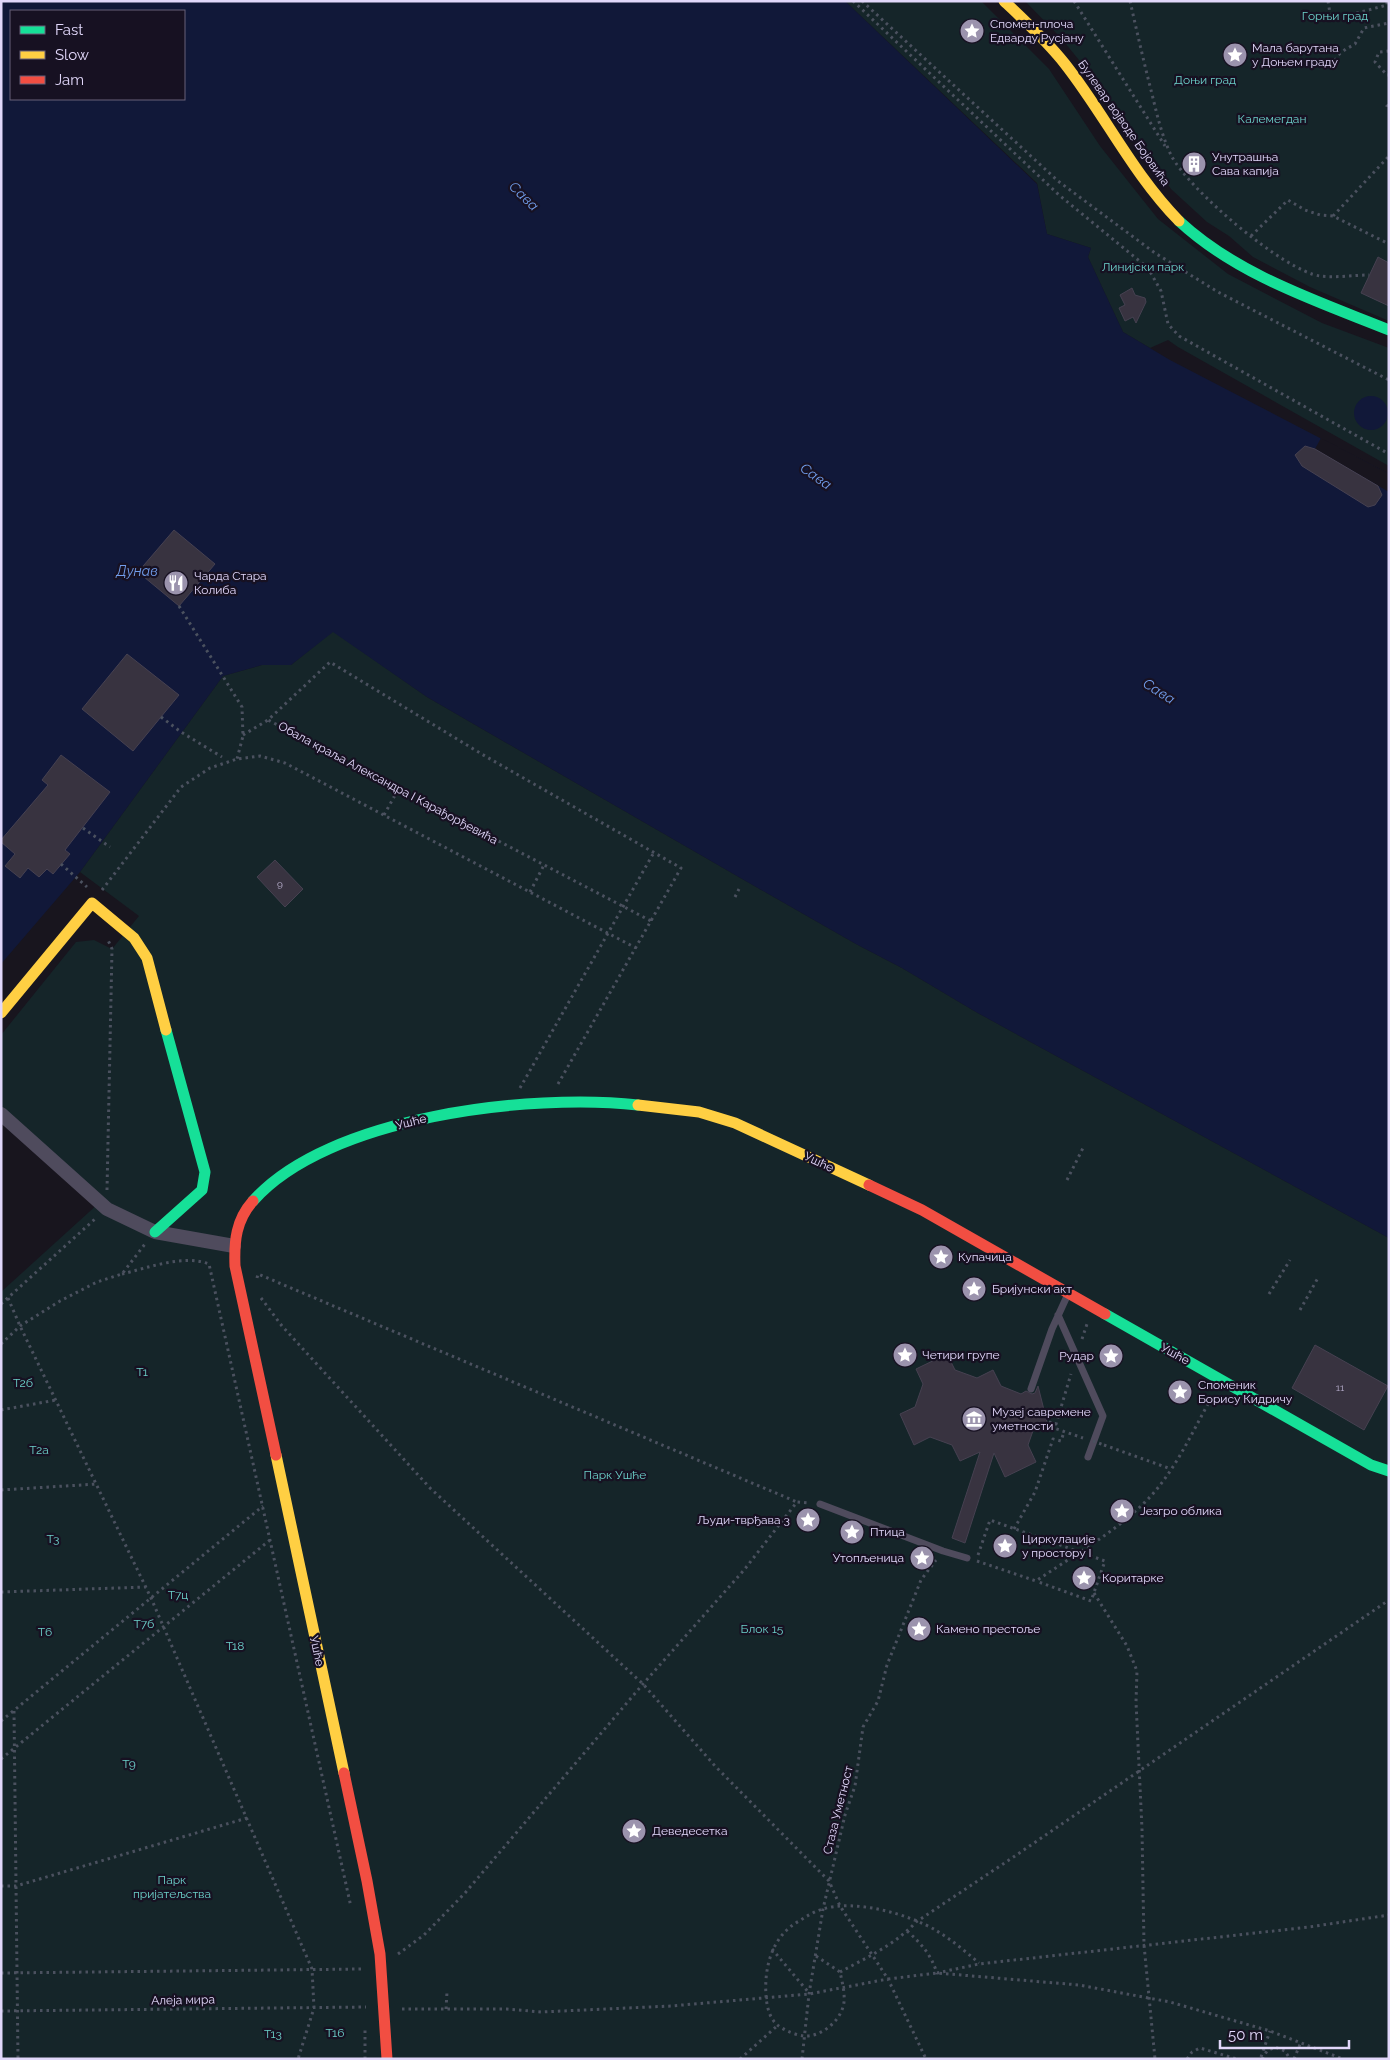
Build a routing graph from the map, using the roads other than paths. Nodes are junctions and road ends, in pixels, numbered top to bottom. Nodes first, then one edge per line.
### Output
1 (1004, 1) edge
2 (1389, 330) edge
3 (1, 1013) edge
4 (1, 1114) edge
5 (155, 1232) junction
6 (234, 1246) junction
7 (1068, 1294) junction
8 (1058, 1314) junction
9 (1031, 1389) dead end
10 (1088, 1457) dead end
11 (1389, 1471) edge
12 (820, 1504) road end
13 (967, 1558) dead end
14 (387, 2059) edge

1 - 2 street, Булевар војводе Бојовића
3 - 5 street
4 - 5 street
5 - 6 street
6 - 7 street, Ушће
6 - 14 street, Ушће
7 - 8 lane
7 - 11 street, Ушће
8 - 9 lane
8 - 10 lane
12 - 13 lane

